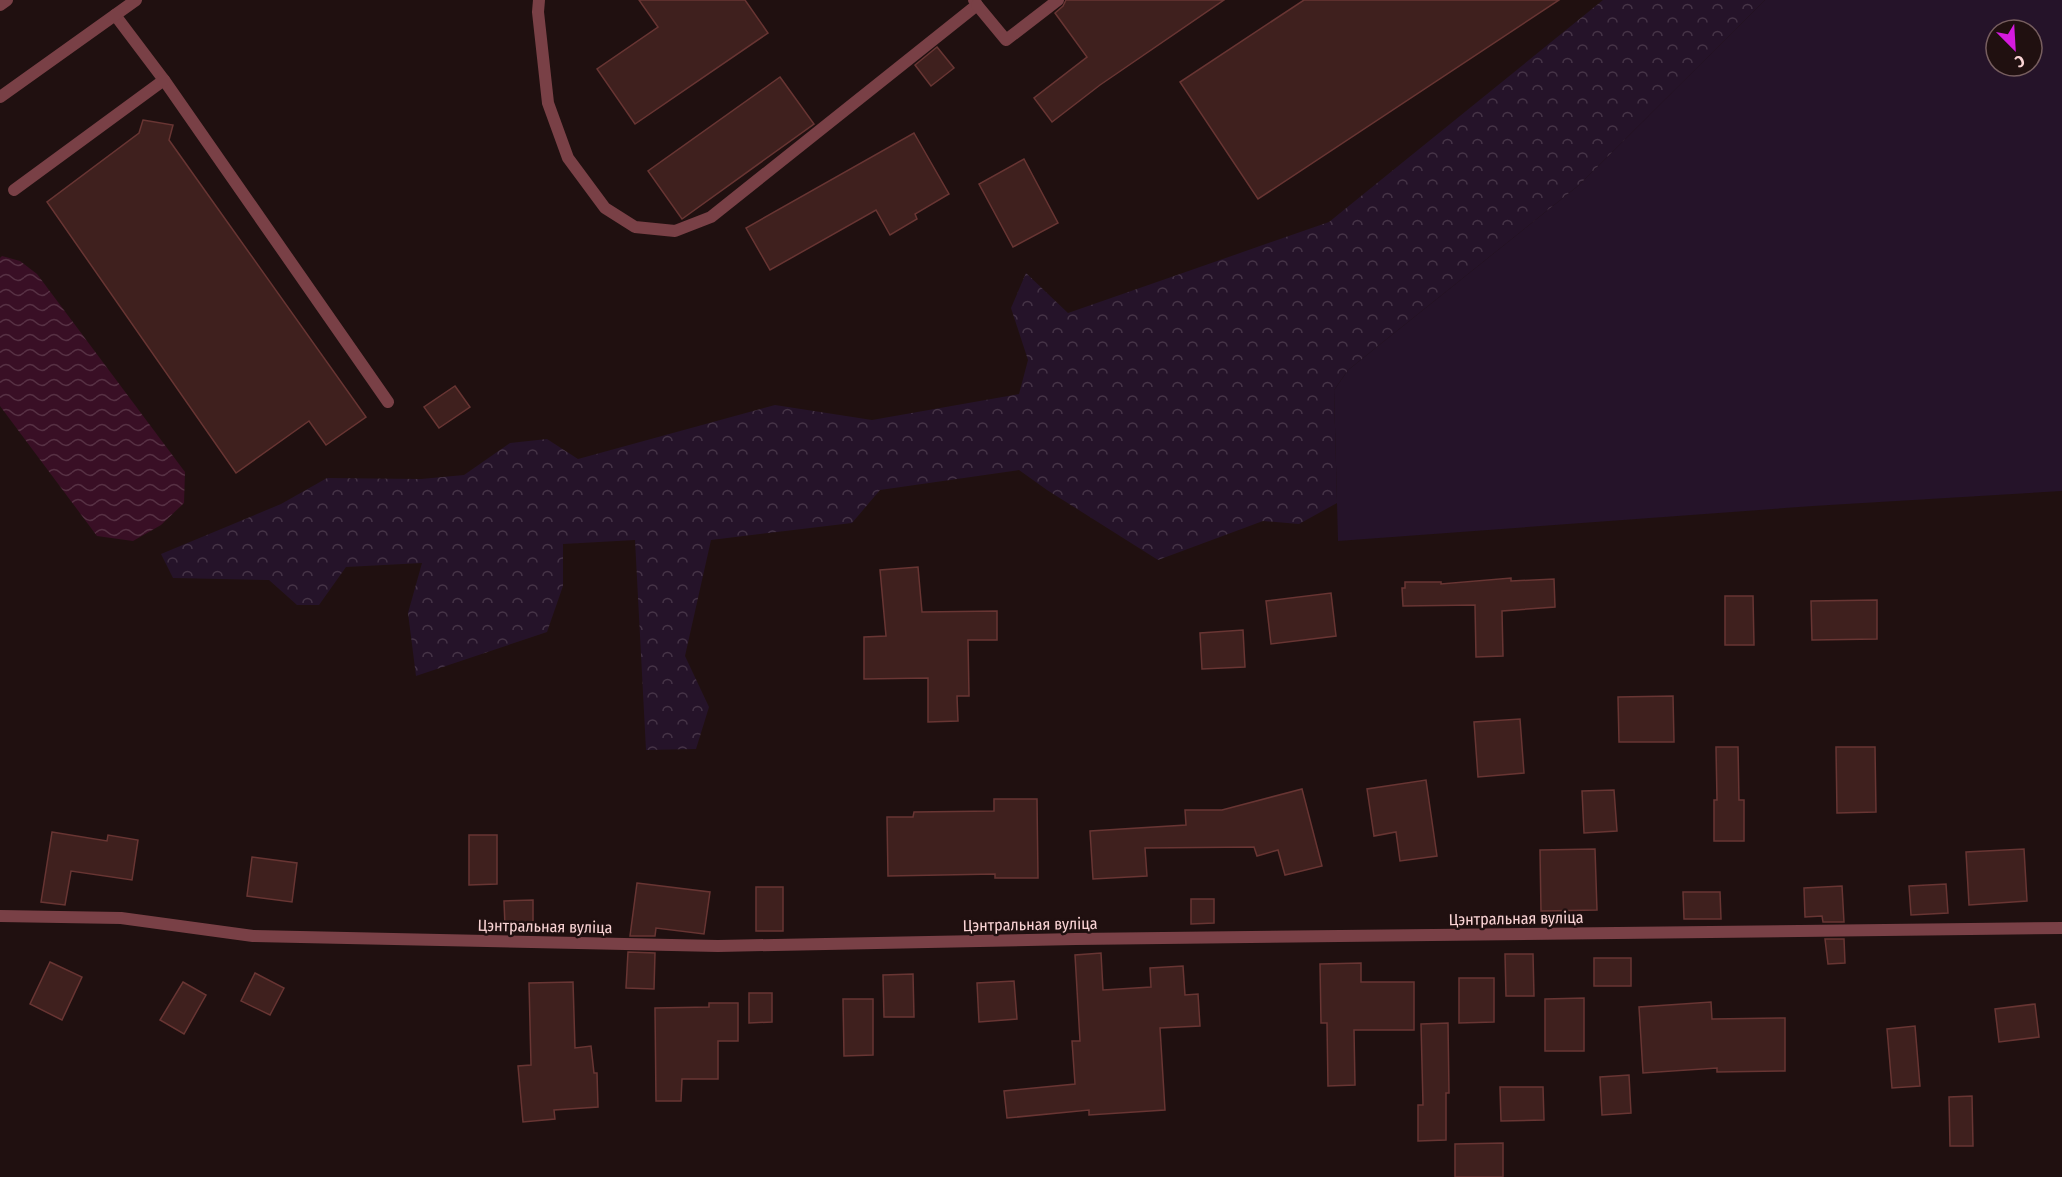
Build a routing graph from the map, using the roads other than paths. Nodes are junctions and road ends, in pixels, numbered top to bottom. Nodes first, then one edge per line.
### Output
1 (7, 0) edge
2 (136, 0) edge
3 (539, 0) edge
4 (1058, 0) edge
5 (976, 2) edge
6 (0, 5) edge
7 (115, 15) junction
8 (164, 80) junction
9 (0, 98) edge
10 (14, 190) dead end
11 (388, 402) dead end
12 (0, 916) edge
13 (2062, 928) edge

1 - 6 street
2 - 7 street
3 - 5 street
4 - 5 street
7 - 8 street
7 - 9 street
8 - 10 street
8 - 11 street
12 - 13 street, Цэнтральная вуліца

